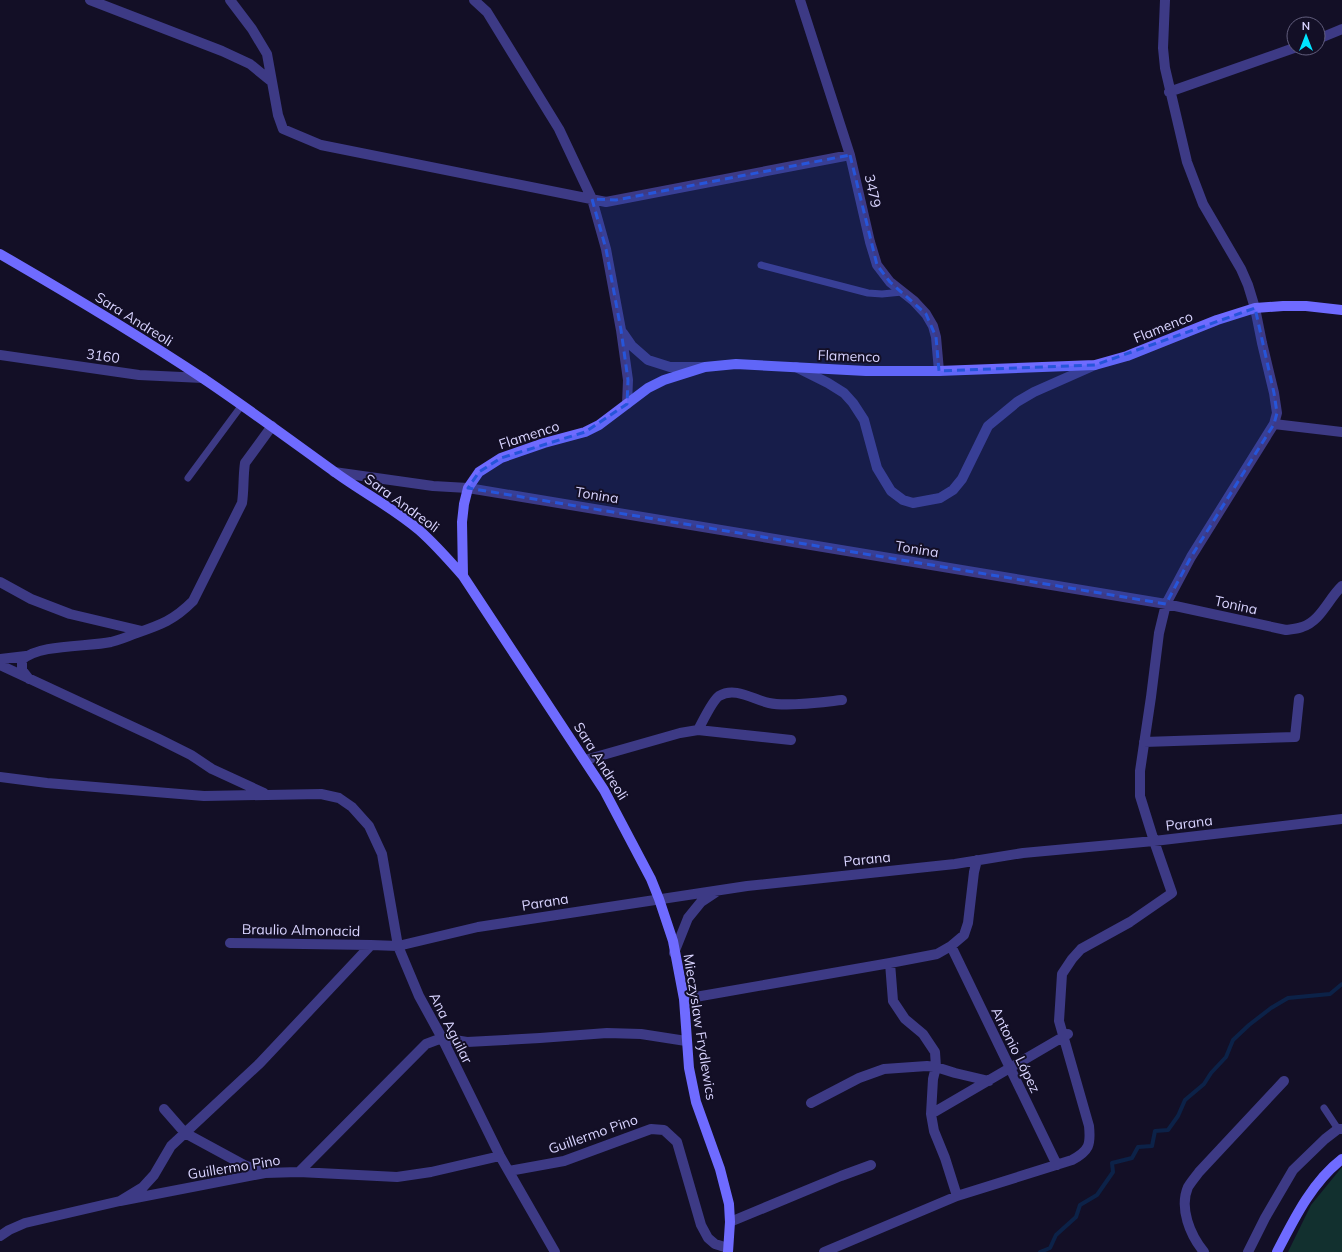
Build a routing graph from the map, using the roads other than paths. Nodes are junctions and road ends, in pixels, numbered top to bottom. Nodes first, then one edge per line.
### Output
1 (90, 0) edge
2 (230, 0) edge
3 (474, 0) edge
4 (800, 0) edge
5 (1166, 0) edge
6 (1342, 29) edge
7 (1326, 36) edge
8 (1286, 51) edge
9 (272, 82) junction
10 (1170, 92) junction
11 (850, 155) junction
12 (592, 199) junction
13 (0, 254) edge
14 (761, 265) dead end
15 (902, 292) junction
16 (1255, 308) junction
17 (1342, 310) edge
18 (621, 330) junction
19 (0, 355) edge
20 (1096, 365) junction
21 (705, 366) junction
22 (796, 367) junction
23 (939, 371) junction
24 (203, 378) junction
25 (626, 404) junction
26 (242, 406) junction
27 (1274, 424) junction
28 (272, 426) junction
29 (1342, 432) edge
30 (334, 472) junction
31 (188, 478) dead end
32 (468, 488) junction
33 (463, 576) junction
34 (0, 582) edge
35 (1342, 586) edge
36 (1166, 604) junction
37 (142, 631) junction
38 (26, 656) junction
39 (0, 659) edge
40 (0, 665) edge
41 (29, 679) junction
42 (1299, 699) dead end
43 (842, 700) dead end
44 (698, 730) junction
45 (791, 740) dead end
46 (1144, 742) junction
47 (585, 760) junction
48 (0, 777) edge
49 (267, 795) junction
50 (1342, 819) edge
51 (1154, 841) junction
52 (977, 860) junction
53 (719, 890) junction
54 (659, 899) junction
55 (230, 943) dead end
56 (371, 945) junction
57 (398, 946) junction
58 (951, 946) junction
59 (674, 953) junction
60 (890, 964) junction
61 (684, 999) junction
62 (1066, 1035) junction
63 (442, 1038) junction
64 (686, 1041) junction
65 (936, 1067) junction
66 (1010, 1069) junction
67 (989, 1081) junction
68 (1284, 1081) dead end
69 (811, 1103) dead end
70 (1324, 1108) dead end
71 (164, 1109) dead end
72 (931, 1114) junction
73 (1340, 1129) edge
74 (185, 1133) junction
75 (500, 1156) junction
76 (1342, 1159) edge
77 (871, 1165) dead end
78 (1057, 1165) junction
79 (509, 1171) junction
80 (299, 1172) junction
81 (265, 1173) junction
82 (957, 1196) junction
83 (120, 1201) junction
84 (730, 1222) junction
85 (0, 1236) edge
86 (728, 1250) edge
87 (555, 1252) edge
88 (824, 1252) edge
89 (1204, 1252) edge
90 (1248, 1252) edge
91 (1277, 1252) edge

1 - 9 street
2 - 9 street
3 - 12 street
4 - 11 street, 3479
5 - 10 street
6 - 7 street
8 - 10 street
9 - 12 street
10 - 16 street
11 - 12 street
11 - 15 street, 3479
12 - 18 street
13 - 24 street, Sara Andreoli
14 - 15 lane
15 - 23 street, 3479
16 - 17 street, Flamenco
16 - 20 street, Flamenco
16 - 27 street
18 - 21 street
18 - 25 street
19 - 24 street, 3160
20 - 22 street
20 - 23 street, Flamenco
21 - 22 street, Flamenco
21 - 25 street, Flamenco
22 - 23 street, Flamenco
24 - 26 street, Sara Andreoli
25 - 32 street, Flamenco
26 - 28 street, Sara Andreoli
26 - 31 lane
27 - 29 street
27 - 36 street
28 - 30 street, Sara Andreoli
28 - 37 street
30 - 32 street, Tonina
30 - 33 street, Sara Andreoli
32 - 33 street, Flamenco
32 - 36 street, Tonina
33 - 47 street, Sara Andreoli
34 - 37 street
35 - 36 street, Tonina
36 - 46 street
37 - 38 street
38 - 39 street
38 - 41 street
40 - 41 street
41 - 49 street
42 - 46 street
43 - 44 street
44 - 45 street
44 - 47 street
46 - 51 street
47 - 54 street, Sara Andreoli
48 - 49 street, Ana Aguilar
49 - 57 street, Ana Aguilar
50 - 51 street, Parana
51 - 52 street, Parana
51 - 62 street
52 - 53 street, Parana
52 - 58 street
53 - 54 street, Parana
53 - 59 street
54 - 57 street, Parana
54 - 59 street, Mieczyslaw Frydlewics
55 - 56 street, Braulio Almonacid
56 - 57 street, Parana
56 - 74 street
57 - 63 street, Ana Aguilar
58 - 60 street
58 - 66 street, Antonio López
59 - 61 street, Mieczyslaw Frydlewics
60 - 61 street
60 - 65 street
61 - 64 street, Mieczyslaw Frydlewics
62 - 66 street
62 - 78 street
63 - 64 street
63 - 75 street, Ana Aguilar
63 - 80 street
64 - 84 street, Mieczyslaw Frydlewics
65 - 67 street
65 - 69 street
65 - 72 street
66 - 67 street
66 - 78 street, Antonio López
67 - 72 street
68 - 89 street
70 - 73 lane
71 - 74 street
72 - 82 street
73 - 90 street
74 - 81 street
74 - 83 street
75 - 79 street, Ana Aguilar
75 - 80 street, Guillermo Pino
76 - 91 street
77 - 84 street
78 - 82 street
79 - 86 street, Guillermo Pino
79 - 87 street, Ana Aguilar
80 - 81 street, Guillermo Pino
81 - 83 street, Guillermo Pino
82 - 88 street
83 - 85 street, Guillermo Pino
84 - 86 street, Mieczyslaw Frydlewics

